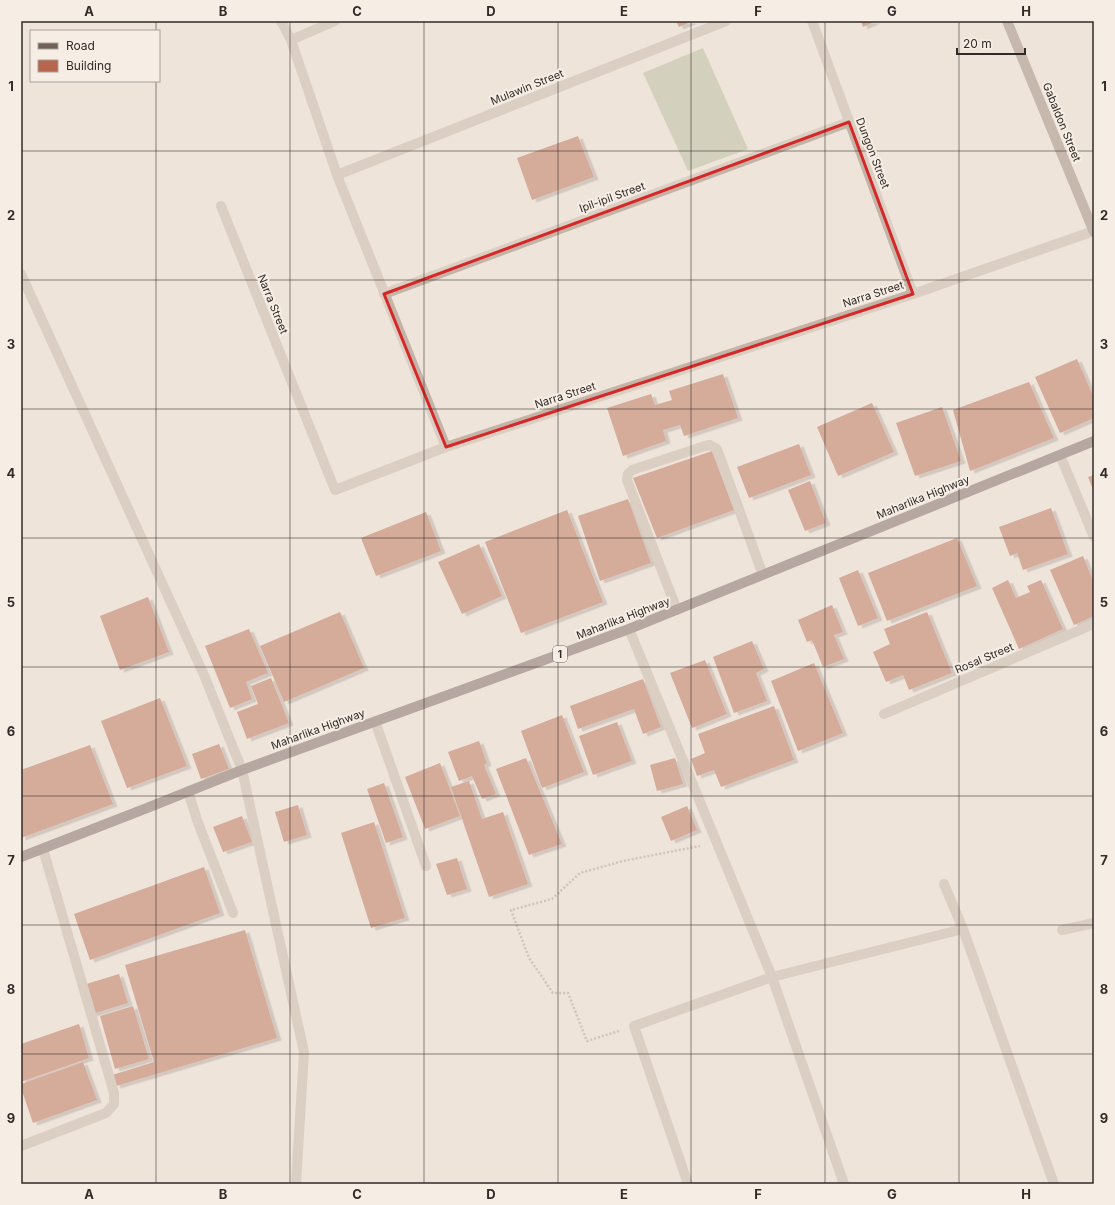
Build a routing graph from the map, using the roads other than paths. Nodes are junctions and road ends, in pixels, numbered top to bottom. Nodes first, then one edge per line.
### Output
1 (281, 21) edge
2 (335, 21) edge
3 (726, 21) edge
4 (812, 21) edge
5 (1007, 21) edge
6 (291, 40) junction
7 (849, 122) junction
8 (337, 176) junction
9 (221, 206) dead end
10 (1094, 231) edge
11 (21, 274) edge
12 (384, 294) junction
13 (913, 294) junction
14 (1094, 441) edge
15 (446, 447) junction
16 (1060, 455) junction
17 (1094, 537) edge
18 (763, 575) junction
19 (677, 610) junction
20 (1094, 624) edge
21 (629, 629) junction
22 (884, 714) dead end
23 (375, 721) junction
24 (242, 770) junction
25 (188, 791) junction
26 (42, 849) junction
27 (21, 857) edge
28 (426, 866) dead end
29 (944, 884) dead end
30 (233, 913) dead end
31 (1094, 923) edge
32 (963, 929) junction
33 (1062, 930) dead end
34 (772, 977) junction
35 (21, 1146) edge
36 (296, 1184) edge
37 (688, 1184) edge
38 (844, 1184) edge
39 (1054, 1184) edge

1 - 6 street
2 - 6 street
3 - 8 street, Mulawin Street
4 - 7 street, Dungon Street
5 - 10 main road, Gabaldon Street
6 - 8 street
7 - 12 street, Ipil-ipil Street
7 - 13 street, Dungon Street
8 - 12 street
9 - 15 street, Narra Street
10 - 13 street, Narra Street
11 - 24 street
12 - 15 street
13 - 15 street, Narra Street
14 - 16 main road, Maharlika Highway / 1
16 - 17 street
16 - 18 main road, Maharlika Highway / 1
18 - 19 main road, Maharlika Highway / 1
18 - 19 street
19 - 21 main road, Maharlika Highway / 1
20 - 22 street, Rosal Street
21 - 23 main road, Maharlika Highway / 1
21 - 34 street
23 - 24 main road, Maharlika Highway / 1
23 - 28 street
24 - 25 main road, Maharlika Highway / 1
24 - 36 street
25 - 26 main road, Maharlika Highway / 1
25 - 30 street
26 - 27 main road, Maharlika Highway / 1
26 - 35 street
29 - 32 street
31 - 33 street
32 - 34 street
32 - 39 street
34 - 37 street
34 - 38 street

